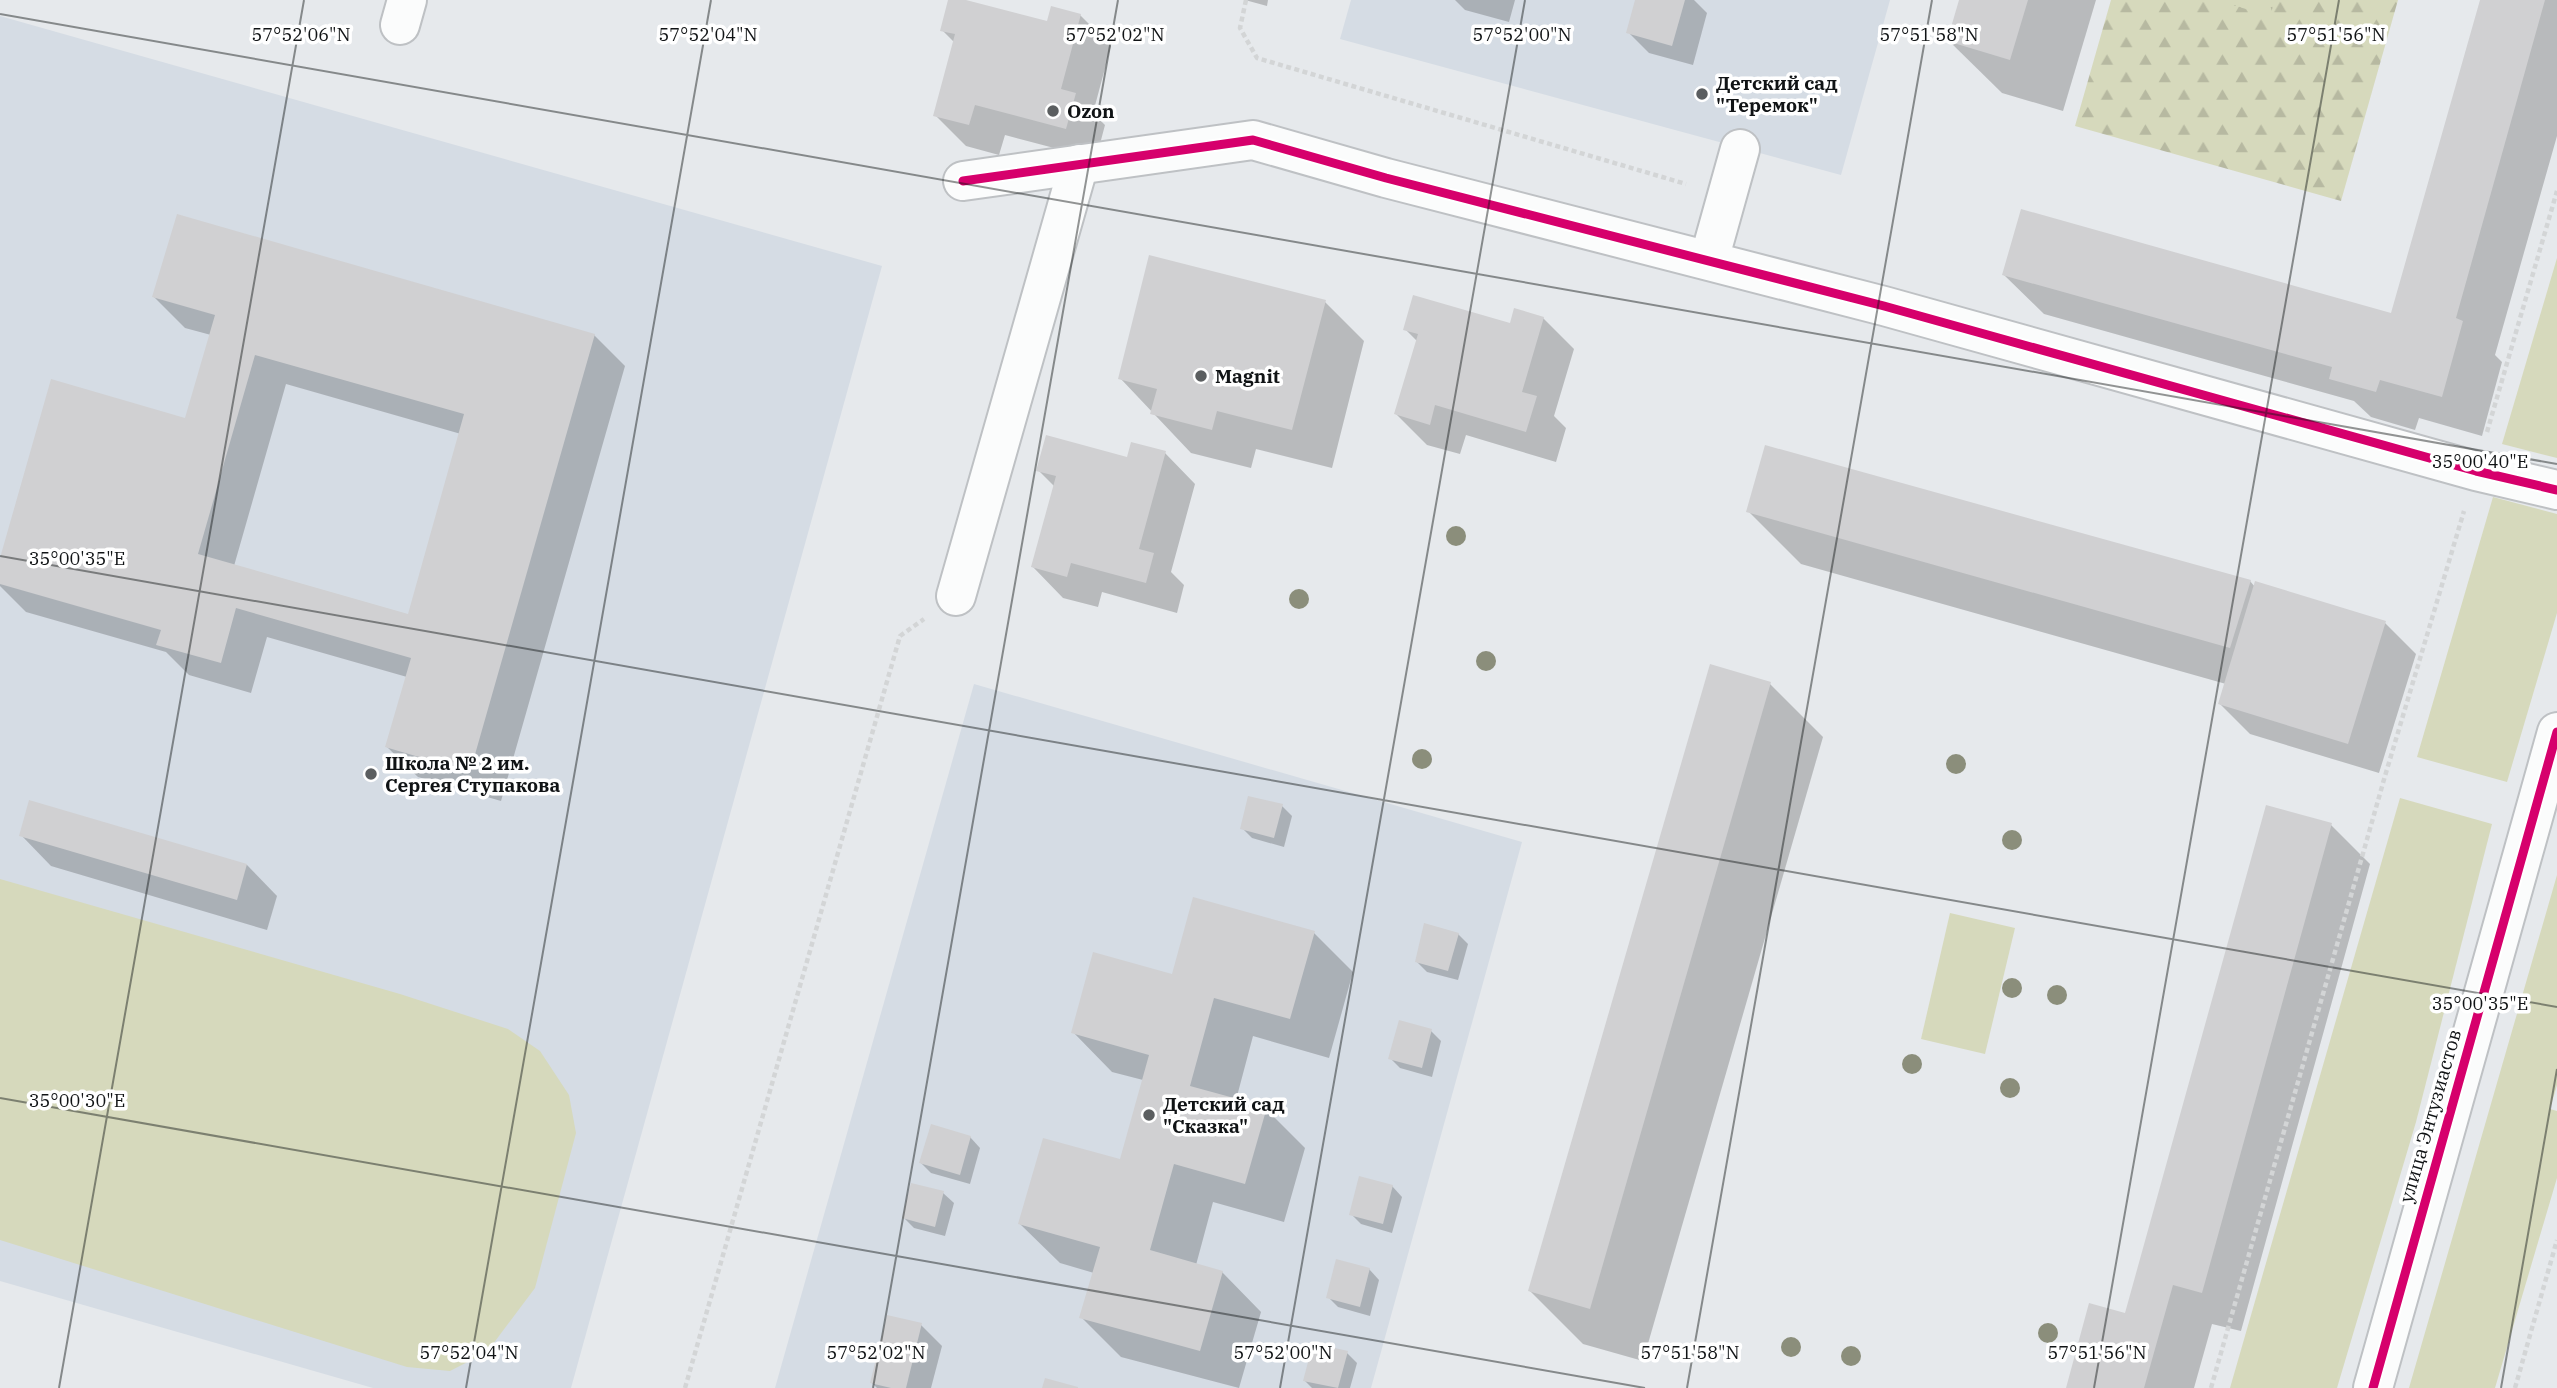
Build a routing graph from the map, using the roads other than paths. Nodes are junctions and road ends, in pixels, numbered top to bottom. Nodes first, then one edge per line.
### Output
1 (1740, 149) dead end
2 (1079, 164) junction
3 (963, 181) dead end
4 (1709, 260) junction
5 (2557, 490) edge
6 (956, 596) road end
7 (2557, 732) edge
8 (2373, 1388) edge

1 - 4 street
2 - 3 street
2 - 4 street
2 - 6 street
4 - 5 street
7 - 8 street, улица Энтузиастов

